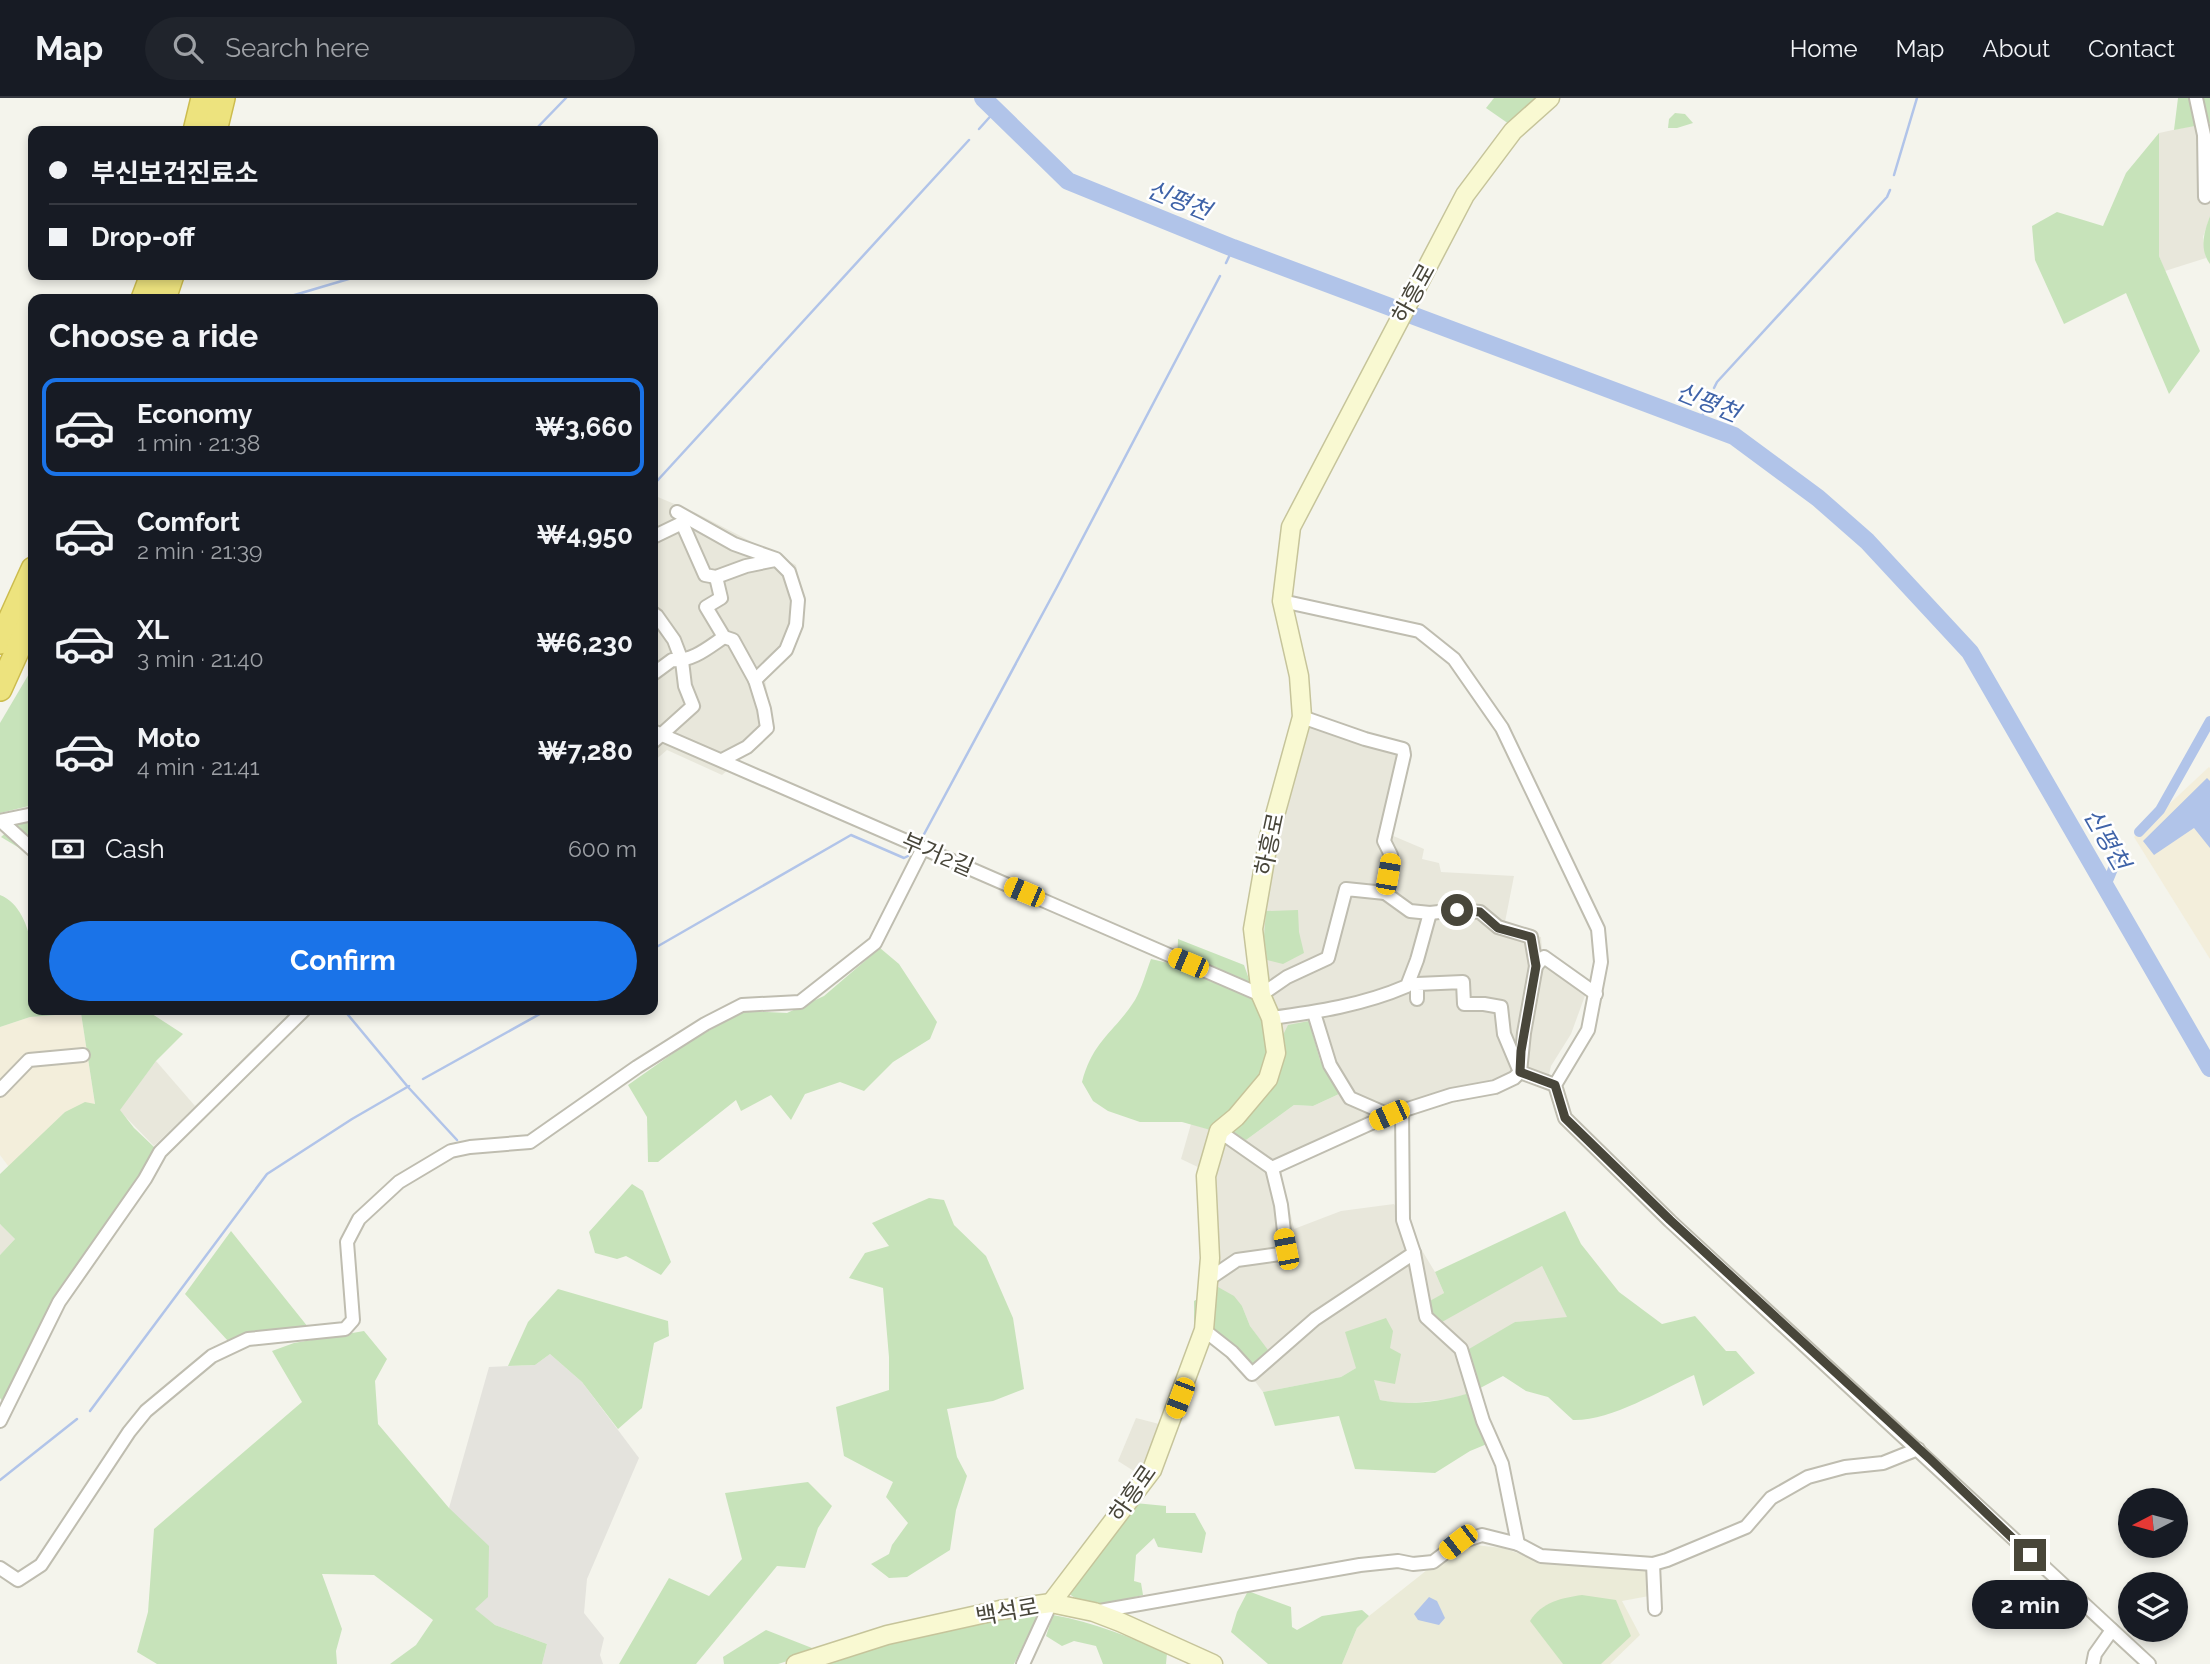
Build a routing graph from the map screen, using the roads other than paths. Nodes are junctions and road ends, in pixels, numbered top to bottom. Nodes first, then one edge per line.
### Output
1 (203, 98) edge
2 (223, 98) edge
3 (1550, 98) edge
4 (2196, 98) edge
5 (196, 126) edge
6 (216, 126) edge
7 (2205, 197) dead end
8 (682, 517) junction
9 (658, 534) edge
10 (776, 559) junction
11 (716, 577) junction
12 (28, 580) edge
13 (1282, 601) junction
14 (658, 617) edge
15 (28, 628) edge
16 (724, 636) junction
17 (0, 642) edge
18 (682, 661) junction
19 (658, 670) edge
20 (755, 680) junction
21 (0, 689) edge
22 (1302, 717) junction
23 (658, 734) edge
24 (658, 737) edge
25 (722, 760) junction
26 (28, 815) edge
27 (0, 821) edge
28 (28, 846) edge
29 (923, 848) junction
30 (1385, 893) junction
31 (1430, 913) junction
32 (1536, 966) junction
33 (1596, 994) junction
34 (1261, 995) junction
35 (1417, 999) dead end
36 (1314, 1013) junction
37 (299, 1015) edge
38 (1271, 1018) junction
39 (83, 1055) dead end
40 (1520, 1072) junction
41 (1555, 1085) junction
42 (0, 1090) edge
43 (1402, 1109) junction
44 (1389, 1115) junction
45 (1219, 1132) junction
46 (1272, 1168) junction
47 (1414, 1253) junction
48 (1206, 1281) junction
49 (1204, 1330) junction
50 (1, 1415) edge
51 (1918, 1450) junction
52 (1518, 1544) junction
53 (1653, 1564) junction
54 (0, 1568) edge
55 (1051, 1603) junction
56 (1655, 1609) dead end
57 (1094, 1612) junction
58 (2112, 1630) junction
59 (796, 1664) edge
60 (1023, 1664) edge
61 (1213, 1664) edge
62 (2093, 1664) edge
63 (2149, 1664) edge

1 - 5 highway
2 - 6 highway
3 - 13 street, 하흥로
4 - 7 street
8 - 9 street
8 - 10 street
8 - 11 street
10 - 11 street
10 - 20 street
11 - 16 street
12 - 17 highway
13 - 22 street, 하흥로
13 - 33 street
14 - 18 street
15 - 21 highway
16 - 18 street
16 - 20 street
18 - 19 street
18 - 23 street
20 - 25 street
22 - 30 street
22 - 34 street, 하흥로
24 - 25 street, 부거2길
25 - 29 street, 부거2길
26 - 27 street
27 - 28 street
29 - 34 street, 부거2길
29 - 54 street
30 - 31 street
30 - 34 street
31 - 32 street
31 - 36 street
32 - 33 street
32 - 40 street
33 - 41 street
34 - 38 street, 하흥로
35 - 40 street
36 - 38 street
36 - 44 street
37 - 50 street
38 - 45 street, 하흥로
39 - 42 street
40 - 41 street
40 - 43 street
41 - 51 street
43 - 44 street
43 - 47 street
44 - 46 street
45 - 46 street
45 - 48 street, 하흥로
46 - 48 street
47 - 49 street
47 - 52 street
48 - 49 street, 하흥로
49 - 55 street, 하흥로
51 - 53 street
51 - 58 street
52 - 53 street
52 - 57 street
53 - 56 street
55 - 57 street, 백석로
55 - 59 street, 백석로
55 - 60 street
57 - 61 street, 백석로
58 - 62 street
58 - 63 street

